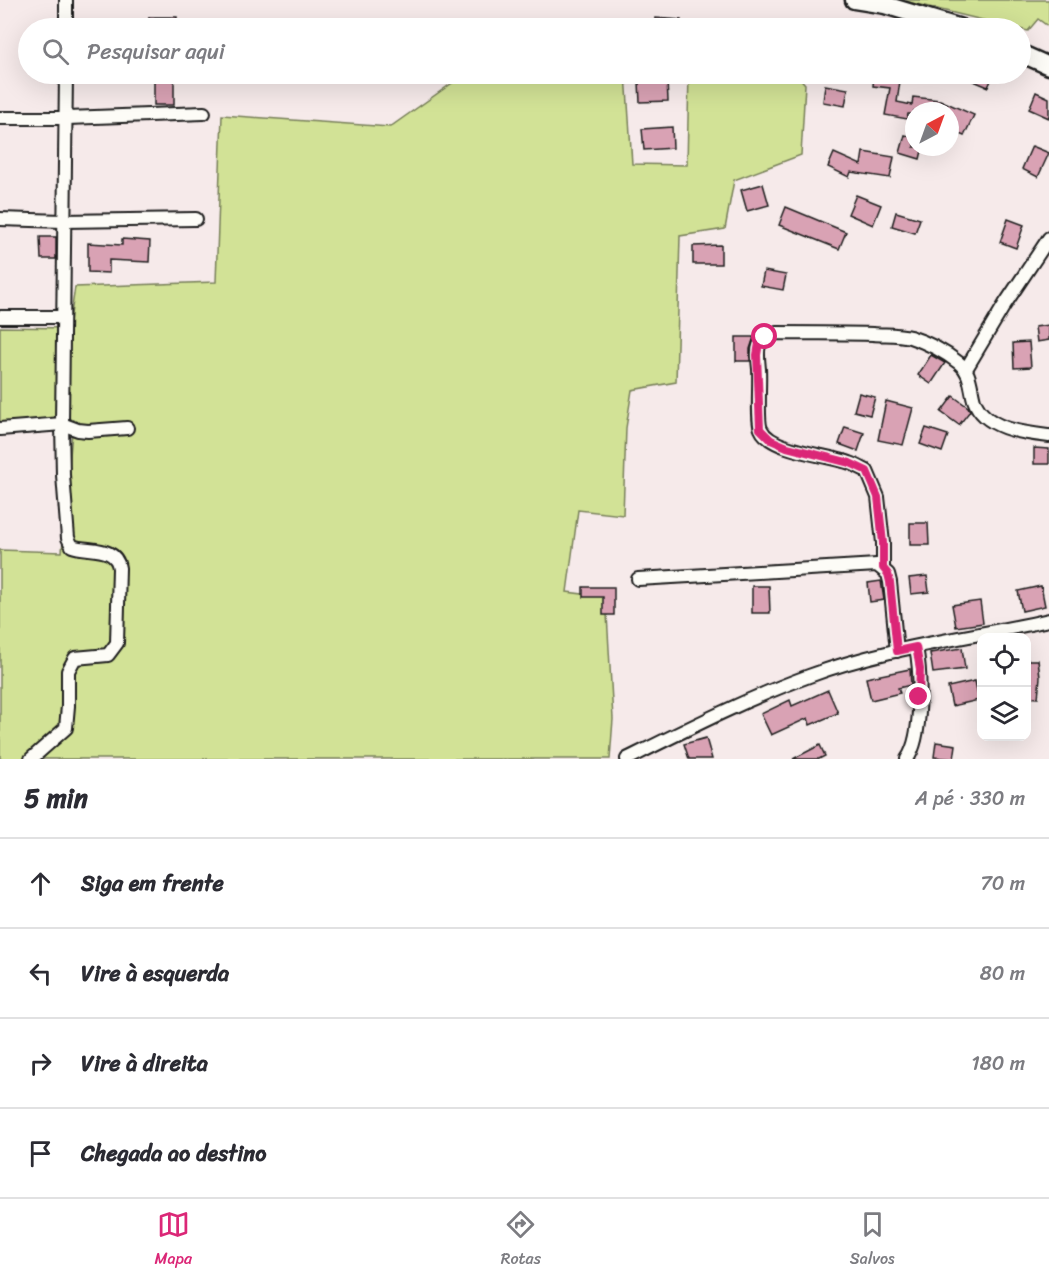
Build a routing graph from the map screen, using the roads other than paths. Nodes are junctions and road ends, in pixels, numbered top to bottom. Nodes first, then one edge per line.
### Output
1 (66, 0) edge
2 (854, 0) edge
3 (885, 3) edge
4 (66, 18) edge
5 (931, 18) edge
6 (1031, 58) edge
7 (1049, 66) edge
8 (66, 84) edge
9 (204, 113) dead end
10 (0, 118) edge
11 (67, 118) junction
12 (0, 219) edge
13 (196, 219) dead end
14 (63, 221) junction
15 (1049, 238) edge
16 (0, 317) edge
17 (62, 317) junction
18 (966, 369) junction
19 (62, 424) junction
20 (127, 428) dead end
21 (0, 429) edge
22 (1049, 436) edge
23 (883, 568) junction
24 (638, 579) dead end
25 (1049, 620) edge
26 (916, 647) junction
27 (897, 651) junction
28 (31, 759) edge
29 (627, 759) edge
30 (907, 759) edge

1 - 4 street
2 - 3 main road
3 - 5 main road
6 - 7 main road
8 - 11 street
9 - 11 street
10 - 11 street
11 - 14 street
12 - 14 street
13 - 14 street
14 - 17 street
15 - 18 street
16 - 17 street
17 - 19 street
18 - 22 street
18 - 23 street
19 - 20 street
19 - 21 street
19 - 28 street
23 - 24 street
23 - 27 street
25 - 26 street
26 - 27 street
26 - 30 street
27 - 29 street

